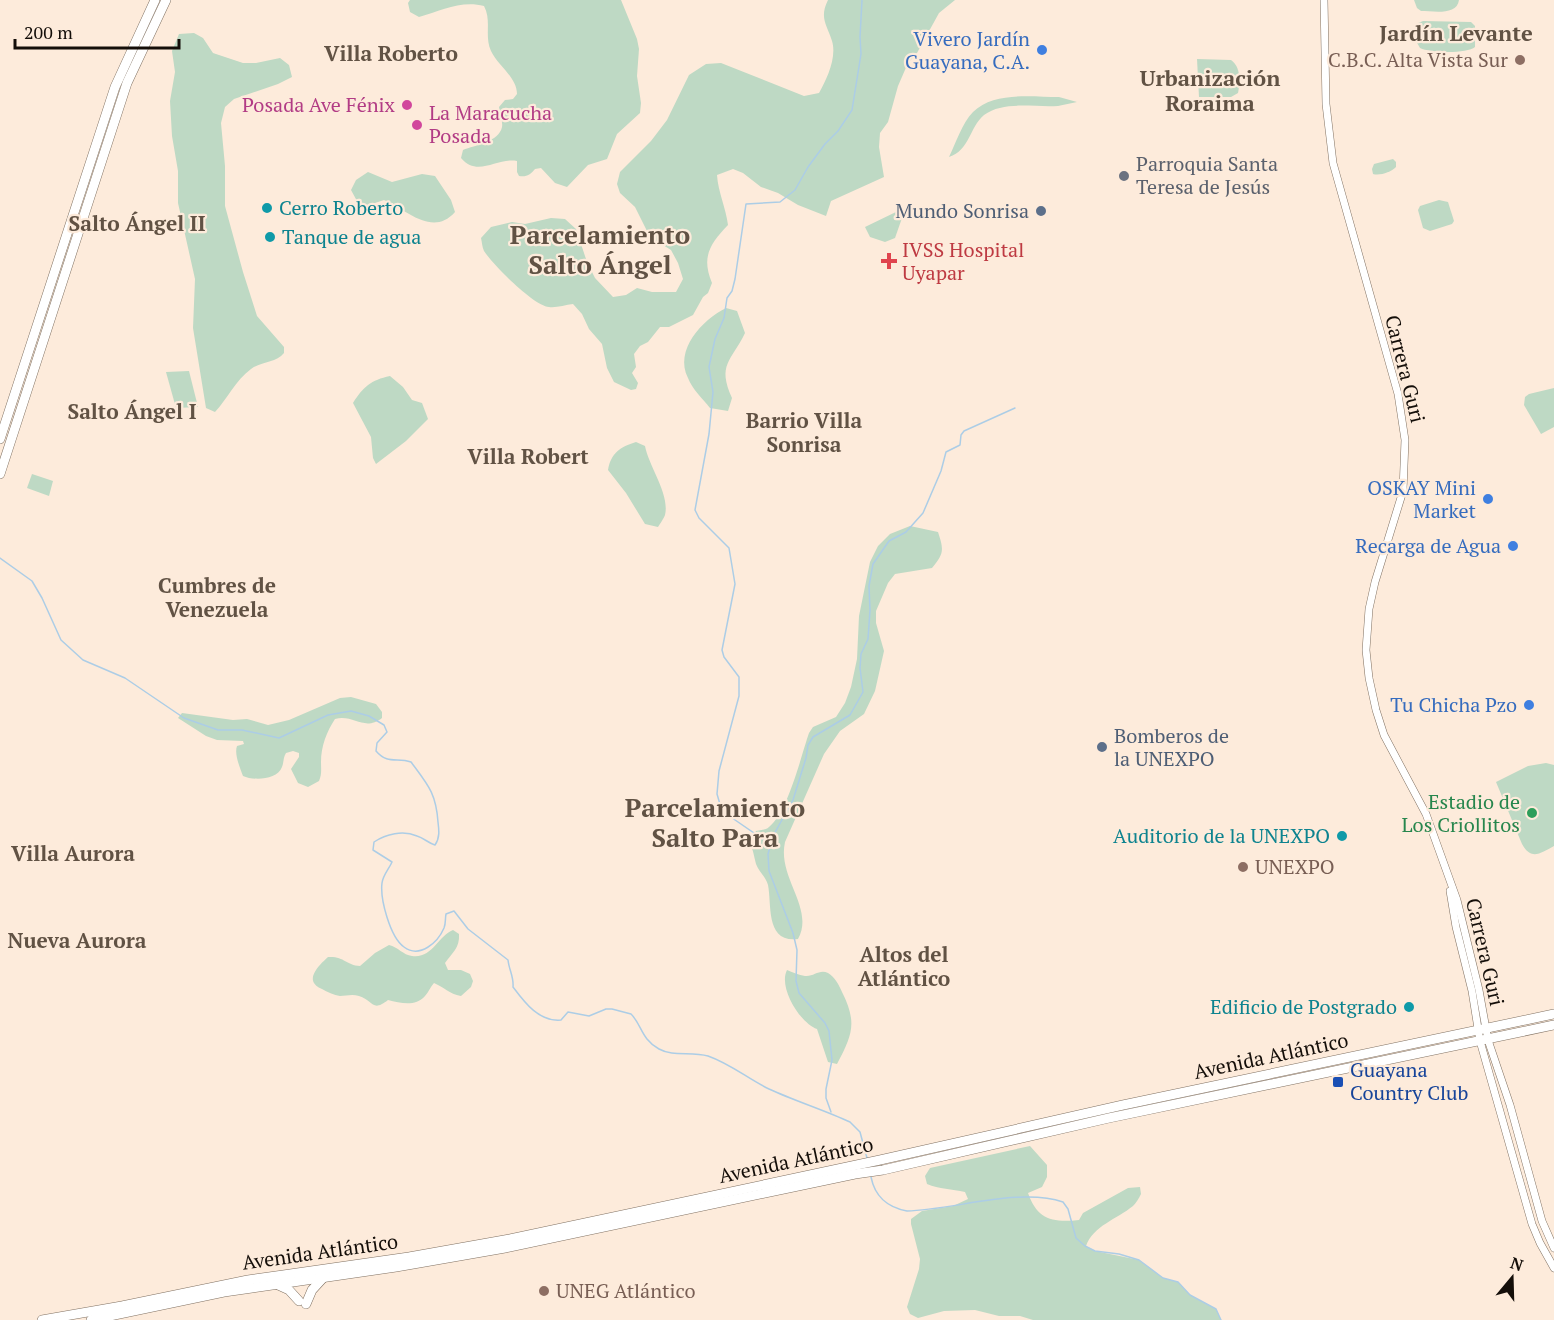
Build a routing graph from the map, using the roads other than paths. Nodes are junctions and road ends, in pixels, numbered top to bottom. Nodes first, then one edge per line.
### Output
1 (155, 0) edge
2 (166, 0) edge
3 (1324, 0) edge
4 (0, 439) edge
5 (0, 474) edge
6 (1554, 1014) edge
7 (1554, 1025) edge
8 (1482, 1030) junction
9 (1484, 1040) junction
10 (1517, 1129) junction
11 (1508, 1134) junction
12 (882, 1165) junction
13 (855, 1170) junction
14 (1554, 1248) edge
15 (1554, 1268) edge
16 (323, 1278) junction
17 (276, 1284) junction
18 (42, 1320) edge
19 (91, 1320) edge

1 - 4 main road
2 - 5 main road
3 - 8 street, Carrera Guri
6 - 8 main road, Avenida Atlántico
7 - 9 main road, Avenida Atlántico
8 - 9 street, Carrera Guri
8 - 12 main road, Avenida Atlántico
9 - 10 street
9 - 11 street
9 - 12 main road, Avenida Atlántico
10 - 11 street
10 - 14 street
11 - 15 street
12 - 13 main road, Avenida Atlántico
13 - 16 main road, Avenida Atlántico
13 - 18 main road, Avenida Atlántico
16 - 17 main road, Avenida Atlántico
16 - 17 main road
17 - 19 main road, Avenida Atlántico

